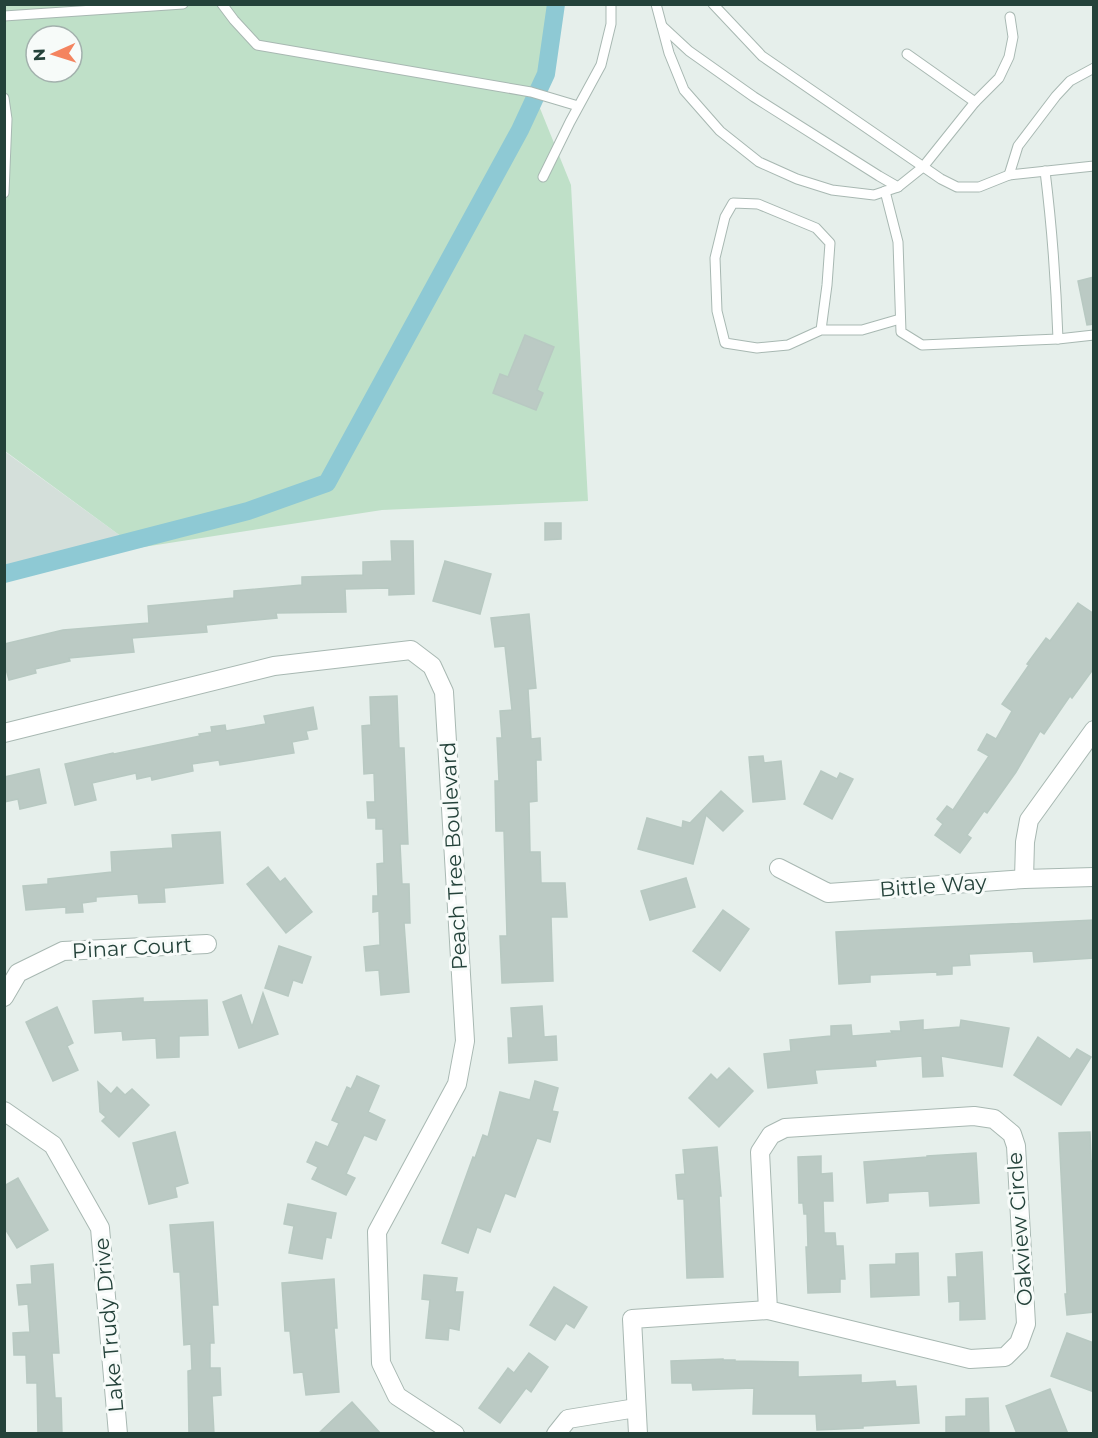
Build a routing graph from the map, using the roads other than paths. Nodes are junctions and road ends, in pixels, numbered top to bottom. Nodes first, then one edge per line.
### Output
1 (183, 4) edge
2 (222, 4) edge
3 (610, 4) edge
4 (656, 4) edge
5 (713, 4) edge
6 (4, 16) edge
7 (1010, 17) dead end
8 (662, 26) junction
9 (907, 54) dead end
10 (1094, 69) edge
11 (4, 98) edge
12 (975, 102) junction
13 (578, 106) junction
14 (1094, 165) edge
15 (923, 167) junction
16 (1045, 171) junction
17 (1008, 175) junction
18 (543, 177) dead end
19 (898, 187) junction
20 (885, 191) junction
21 (4, 193) edge
22 (900, 319) junction
23 (821, 330) junction
24 (1094, 335) edge
25 (1058, 339) junction
26 (1094, 730) edge
27 (4, 733) edge
28 (779, 868) dead end
29 (1094, 877) edge
30 (1024, 879) junction
31 (207, 944) dead end
32 (4, 997) edge
33 (4, 1111) edge
34 (768, 1310) junction
35 (636, 1408) junction
36 (118, 1434) edge
37 (455, 1434) edge
38 (556, 1434) edge
39 (638, 1434) edge

1 - 6 lane
2 - 13 lane
3 - 13 lane
4 - 8 lane
5 - 15 lane
7 - 12 lane
8 - 19 lane
8 - 20 lane
9 - 12 lane
10 - 17 lane
11 - 21 lane
12 - 15 lane
13 - 18 lane
14 - 16 lane
15 - 17 lane
15 - 19 lane
16 - 17 lane
16 - 25 lane
19 - 20 lane
20 - 22 lane
22 - 23 lane
22 - 25 lane
23 - 23 lane
24 - 25 lane
26 - 30 street
27 - 37 street, Peach Tree Boulevard
28 - 30 street, Bittle Way
29 - 30 street, Bittle Way
31 - 32 street, Pinar Court
33 - 36 street, Lake Trudy Drive
34 - 34 street, Oakview Circle
34 - 35 street, Oakview Circle
35 - 38 street
35 - 39 street

